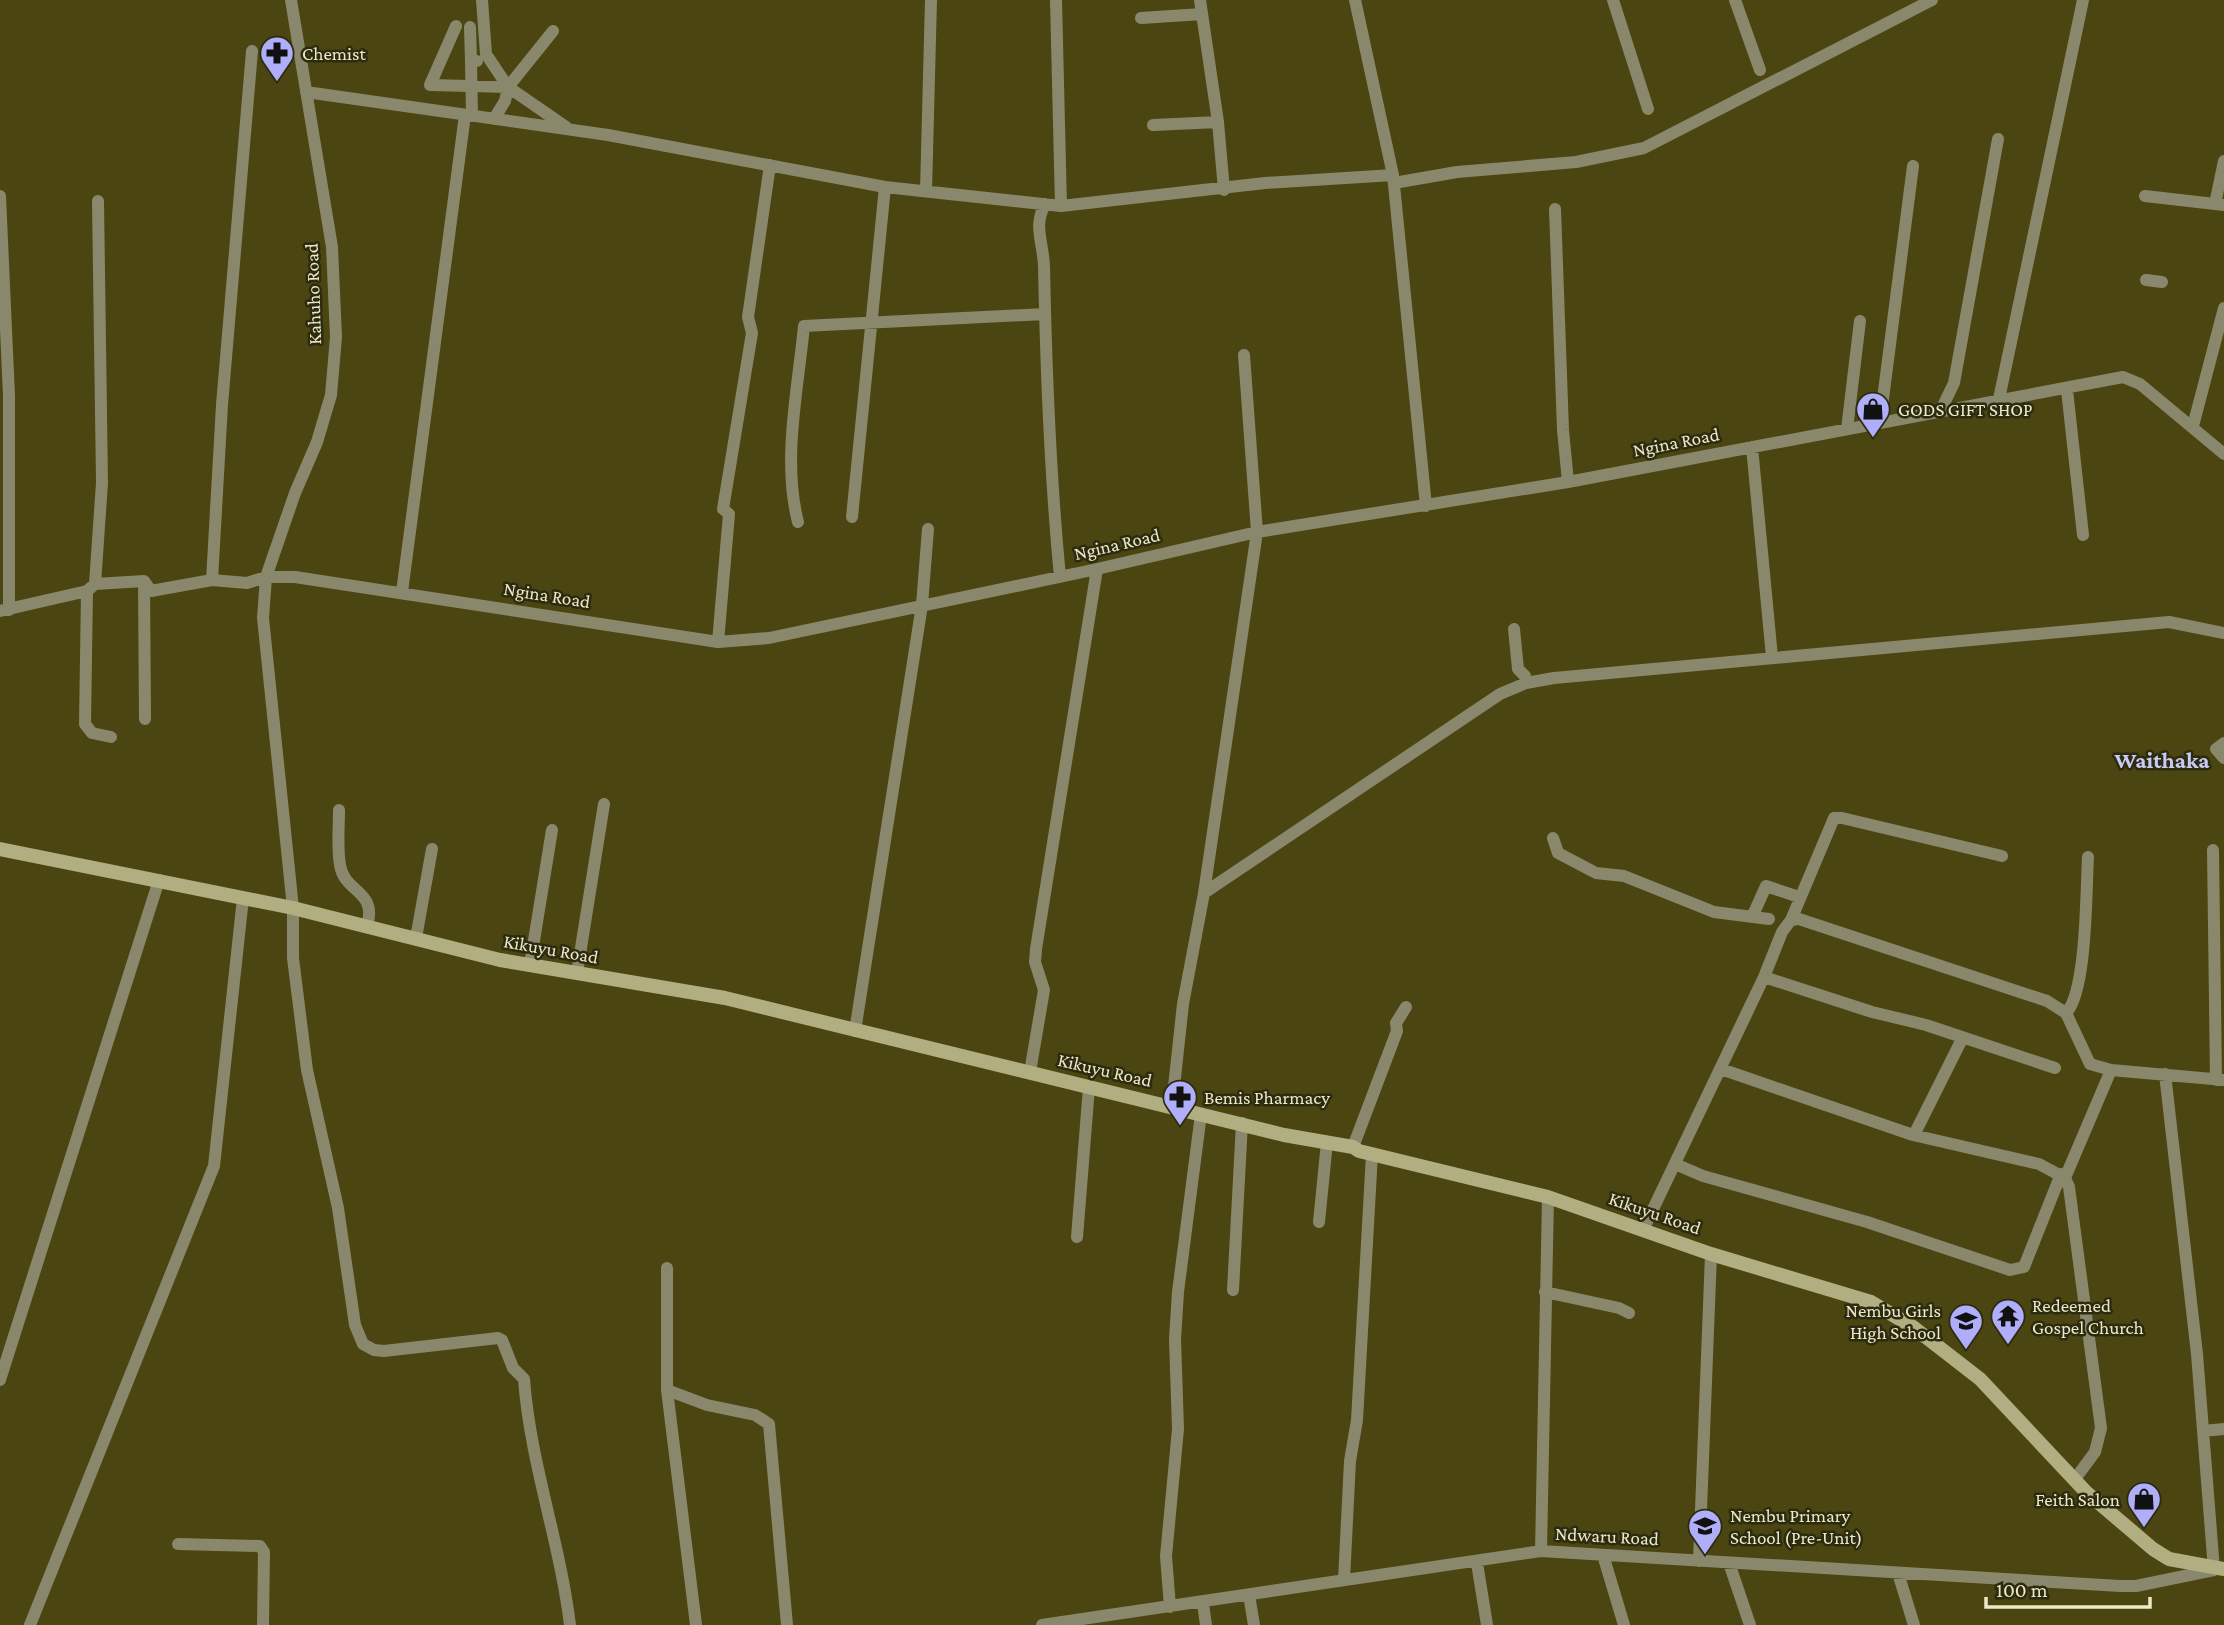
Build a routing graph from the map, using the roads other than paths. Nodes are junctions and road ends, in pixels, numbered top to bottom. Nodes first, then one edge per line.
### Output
1 (291, 0) edge
2 (482, 0) edge
3 (931, 0) edge
4 (1056, 0) edge
5 (1200, 0) edge
6 (1355, 0) edge
7 (1613, 0) edge
8 (1735, 0) edge
9 (1932, 0) edge
10 (2083, 0) edge
11 (1202, 14) junction
12 (1141, 18) dead end
13 (553, 31) dead end
14 (252, 51) dead end
15 (471, 61) junction
16 (492, 61) junction
17 (1760, 71) dead end
18 (472, 85) junction
19 (509, 88) junction
20 (306, 92) junction
21 (1648, 108) dead end
22 (468, 116) junction
23 (494, 119) junction
24 (1218, 122) junction
25 (1153, 125) dead end
26 (569, 130) junction
27 (1998, 139) dead end
28 (2224, 161) edge
29 (770, 165) junction
30 (1913, 166) dead end
31 (1393, 179) junction
32 (885, 187) junction
33 (1224, 190) junction
34 (926, 191) junction
35 (0, 196) edge
36 (2145, 196) dead end
37 (98, 201) dead end
38 (1045, 204) junction
39 (2219, 204) edge
40 (1061, 206) junction
41 (1555, 209) dead end
42 (2146, 281) dead end
43 (2162, 282) dead end
44 (2224, 307) edge
45 (1044, 314) junction
46 (1860, 321) dead end
47 (871, 323) junction
48 (1244, 355) dead end
49 (2067, 390) junction
50 (1999, 399) junction
51 (1941, 410) junction
52 (1880, 422) junction
53 (2193, 426) junction
54 (1847, 429) junction
55 (1752, 447) junction
56 (2224, 454) edge
57 (1568, 482) junction
58 (1426, 506) junction
59 (852, 517) dead end
60 (798, 522) dead end
61 (928, 529) dead end
62 (1257, 532) junction
63 (2083, 535) dead end
64 (1097, 569) junction
65 (1060, 577) junction
66 (266, 578) junction
67 (144, 580) junction
68 (212, 580) junction
69 (91, 587) junction
70 (402, 592) junction
71 (922, 605) junction
72 (4, 610) edge
73 (1514, 629) dead end
74 (2224, 633) edge
75 (718, 642) junction
76 (1772, 657) junction
77 (1526, 683) junction
78 (145, 719) dead end
79 (111, 737) dead end
80 (2224, 743) edge
81 (2224, 758) edge
82 (604, 804) dead end
83 (339, 810) dead end
84 (552, 830) dead end
85 (1553, 838) dead end
86 (0, 849) edge
87 (432, 849) dead end
88 (2213, 850) dead end
89 (2002, 856) dead end
90 (2088, 857) dead end
91 (159, 880) junction
92 (1204, 893) junction
93 (1799, 897) junction
94 (243, 898) junction
95 (293, 908) junction
96 (1753, 915) junction
97 (1769, 919) dead end
98 (1791, 920) junction
99 (367, 926) junction
100 (416, 938) junction
101 (2219, 939) edge
102 (530, 965) junction
103 (577, 973) junction
104 (1764, 977) junction
105 (1406, 1007) dead end
106 (2066, 1013) junction
107 (855, 1031) junction
108 (1962, 1039) junction
109 (2055, 1068) dead end
110 (1721, 1069) junction
111 (2111, 1070) junction
112 (1030, 1072) junction
113 (2165, 1074) junction
114 (2220, 1080) edge
115 (1089, 1087) junction
116 (1172, 1105) junction
117 (1201, 1114) junction
118 (1242, 1123) junction
119 (1914, 1135) junction
120 (1327, 1142) junction
121 (1353, 1147) junction
122 (1372, 1154) junction
123 (1675, 1164) junction
124 (2063, 1176) junction
125 (1548, 1198) junction
126 (1319, 1222) dead end
127 (1644, 1228) junction
128 (1077, 1237) dead end
129 (1712, 1254) junction
130 (667, 1268) dead end
131 (1233, 1290) dead end
132 (1545, 1292) junction
133 (1629, 1313) dead end
134 (0, 1380) edge
135 (667, 1390) junction
136 (2224, 1429) edge
137 (2203, 1431) junction
138 (2075, 1479) junction
139 (178, 1544) dead end
140 (1541, 1552) junction
141 (1603, 1555) junction
142 (1699, 1561) junction
143 (1477, 1563) junction
144 (1729, 1563) junction
145 (2219, 1570) edge
146 (1898, 1573) junction
147 (1344, 1580) junction
148 (1249, 1595) junction
149 (1203, 1604) junction
150 (1170, 1607) junction
151 (1084, 1622) edge
152 (30, 1625) edge
153 (263, 1625) edge
154 (570, 1625) edge
155 (696, 1625) edge
156 (787, 1625) edge
157 (1042, 1625) edge
158 (1206, 1625) edge
159 (1254, 1625) edge
160 (1487, 1625) edge
161 (1624, 1625) edge
162 (1750, 1625) edge
163 (1914, 1625) edge

1 - 20 street, Kahuho Road
2 - 16 street
3 - 34 street
4 - 40 street
5 - 11 street
6 - 31 street
7 - 21 street
8 - 17 street
9 - 31 street
10 - 50 street
11 - 12 street
11 - 24 street
13 - 19 street
14 - 68 street
15 - 16 street
15 - 18 street
15 - 18 street
16 - 19 street
18 - 19 street
18 - 22 street
19 - 23 street
19 - 26 street
20 - 22 street
20 - 66 street, Kahuho Road
22 - 23 street
22 - 70 street
23 - 26 street
24 - 25 street
24 - 33 street
26 - 29 street
27 - 51 street
28 - 39 street
29 - 32 street
29 - 75 street
30 - 52 street
31 - 33 street
31 - 58 street
32 - 34 street
32 - 47 street
33 - 40 street
34 - 38 street
35 - 72 street
36 - 39 street
37 - 69 street
38 - 40 street
38 - 45 street
41 - 57 street
42 - 43 street
44 - 53 street
45 - 47 street
45 - 65 street
46 - 54 street
47 - 59 street
47 - 60 street
48 - 62 street
49 - 50 street, Ngina Road
49 - 53 street, Ngina Road
49 - 63 street
50 - 51 street, Ngina Road
51 - 52 street, Ngina Road
52 - 54 street, Ngina Road
53 - 56 street, Ngina Road
54 - 55 street, Ngina Road
55 - 57 street, Ngina Road
55 - 76 street
57 - 58 street, Ngina Road
58 - 62 street, Ngina Road
61 - 71 street
62 - 64 street, Ngina Road
62 - 92 street
64 - 65 street, Ngina Road
64 - 112 street
65 - 71 street, Ngina Road
66 - 68 street, Ngina Road
66 - 70 street, Ngina Road
66 - 95 street, Kahuho Road
67 - 68 street, Ngina Road
67 - 69 street, Ngina Road
67 - 78 street
69 - 72 street, Ngina Road
69 - 79 street
70 - 75 street, Ngina Road
71 - 75 street, Ngina Road
71 - 107 street
73 - 77 street
74 - 76 street
76 - 77 street
77 - 92 street
80 - 81 street
82 - 103 street
83 - 99 street
84 - 102 street
85 - 96 street
86 - 91 main road, Kikuyu Road
87 - 100 street
88 - 101 street
89 - 93 street
90 - 106 street
91 - 94 main road, Kikuyu Road
91 - 134 street
92 - 116 street
93 - 96 street
93 - 98 street
94 - 95 main road, Kikuyu Road
94 - 152 street
95 - 99 main road, Kikuyu Road
95 - 154 street, Kahuho Road
96 - 97 street
98 - 104 street
98 - 106 street
99 - 100 main road, Kikuyu Road
100 - 102 main road, Kikuyu Road
101 - 114 street
102 - 103 main road, Kikuyu Road
103 - 107 main road, Kikuyu Road
104 - 108 street
104 - 110 street
105 - 121 street
106 - 111 street
107 - 112 main road, Kikuyu Road
108 - 109 street
108 - 119 street
110 - 119 street
110 - 123 street
111 - 113 street
111 - 124 street
112 - 115 main road, Kikuyu Road
113 - 114 street
113 - 137 street
115 - 116 main road, Kikuyu Road
115 - 128 street
116 - 117 main road, Kikuyu Road
117 - 118 main road, Kikuyu Road
117 - 150 street
118 - 120 main road, Kikuyu Road
118 - 131 street
119 - 124 street
120 - 121 main road, Kikuyu Road
120 - 126 street
121 - 122 main road, Kikuyu Road
122 - 125 main road, Kikuyu Road
122 - 147 street
123 - 124 street
123 - 127 street
124 - 138 street
125 - 127 main road, Kikuyu Road
125 - 132 street
127 - 129 main road, Kikuyu Road
129 - 138 main road, Kikuyu Road
129 - 142 street
130 - 135 street
132 - 133 street
132 - 140 street
135 - 155 street
135 - 156 street
136 - 137 street
137 - 145 street
138 - 145 main road, Kikuyu Road
139 - 153 street
140 - 141 street, Ndwaru Road
140 - 143 street, Ndwaru Road
141 - 142 street, Ndwaru Road
141 - 161 street
142 - 144 street, Ndwaru Road
143 - 147 street, Ndwaru Road
143 - 160 street
144 - 146 street, Ndwaru Road
144 - 162 street
145 - 146 street, Ndwaru Road
146 - 163 street
147 - 148 street, Ndwaru Road
148 - 149 street, Ndwaru Road
148 - 159 street
149 - 150 street, Ndwaru Road
149 - 158 street
150 - 151 street, Ndwaru Road
151 - 157 street, Ndwaru Road

